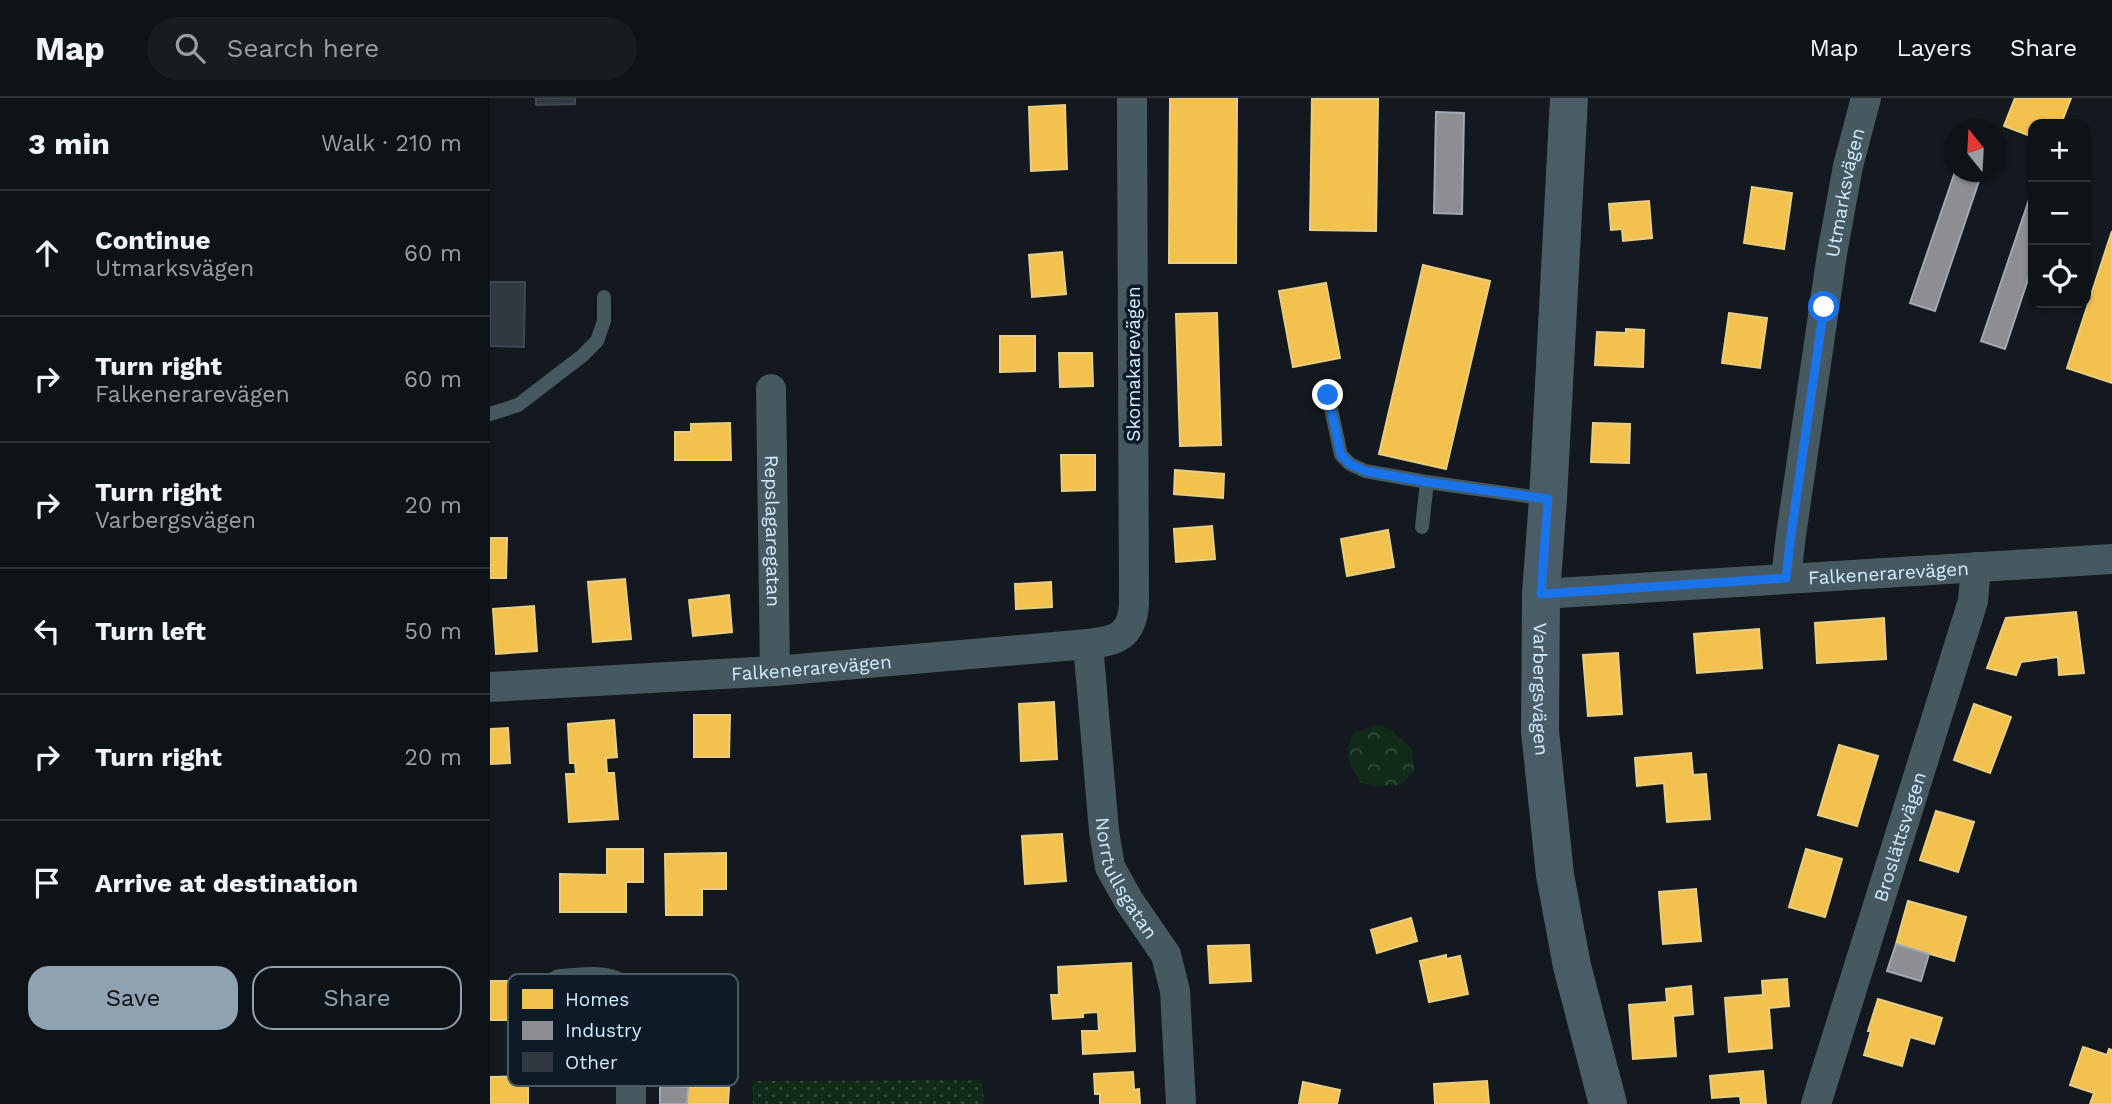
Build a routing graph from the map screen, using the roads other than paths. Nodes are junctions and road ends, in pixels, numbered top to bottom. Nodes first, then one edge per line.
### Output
1 (1132, 98) edge
2 (1569, 98) edge
3 (1866, 98) edge
4 (604, 297) dead end
5 (771, 389) dead end
6 (1328, 395) dead end
7 (490, 414) edge
8 (1427, 482) junction
9 (1548, 499) junction
10 (1422, 527) dead end
11 (2112, 559) edge
12 (1976, 567) junction
13 (1786, 578) junction
14 (1541, 594) junction
15 (1128, 630) joint
16 (1088, 645) junction
17 (775, 671) junction
18 (490, 687) edge
19 (631, 1086) edge
20 (631, 1104) edge
21 (1181, 1104) edge
22 (1608, 1104) edge
23 (1815, 1104) edge

1 - 15 street, Skomakarevägen
2 - 9 main road, Varbergsvägen
3 - 13 street, Utmarksvägen
4 - 7 lane
5 - 17 street, Repslagaregatan
6 - 8 lane
8 - 9 lane
8 - 10 lane
9 - 14 main road, Varbergsvägen
11 - 12 street, Falkenerarevägen
12 - 13 street, Falkenerarevägen
12 - 23 street, Broslättsvägen
13 - 14 street, Falkenerarevägen
14 - 22 main road, Varbergsvägen
15 - 16 street, Falkenerarevägen
16 - 17 street, Falkenerarevägen
16 - 21 street, Norrtullsgatan
17 - 18 street, Falkenerarevägen
19 - 20 street

